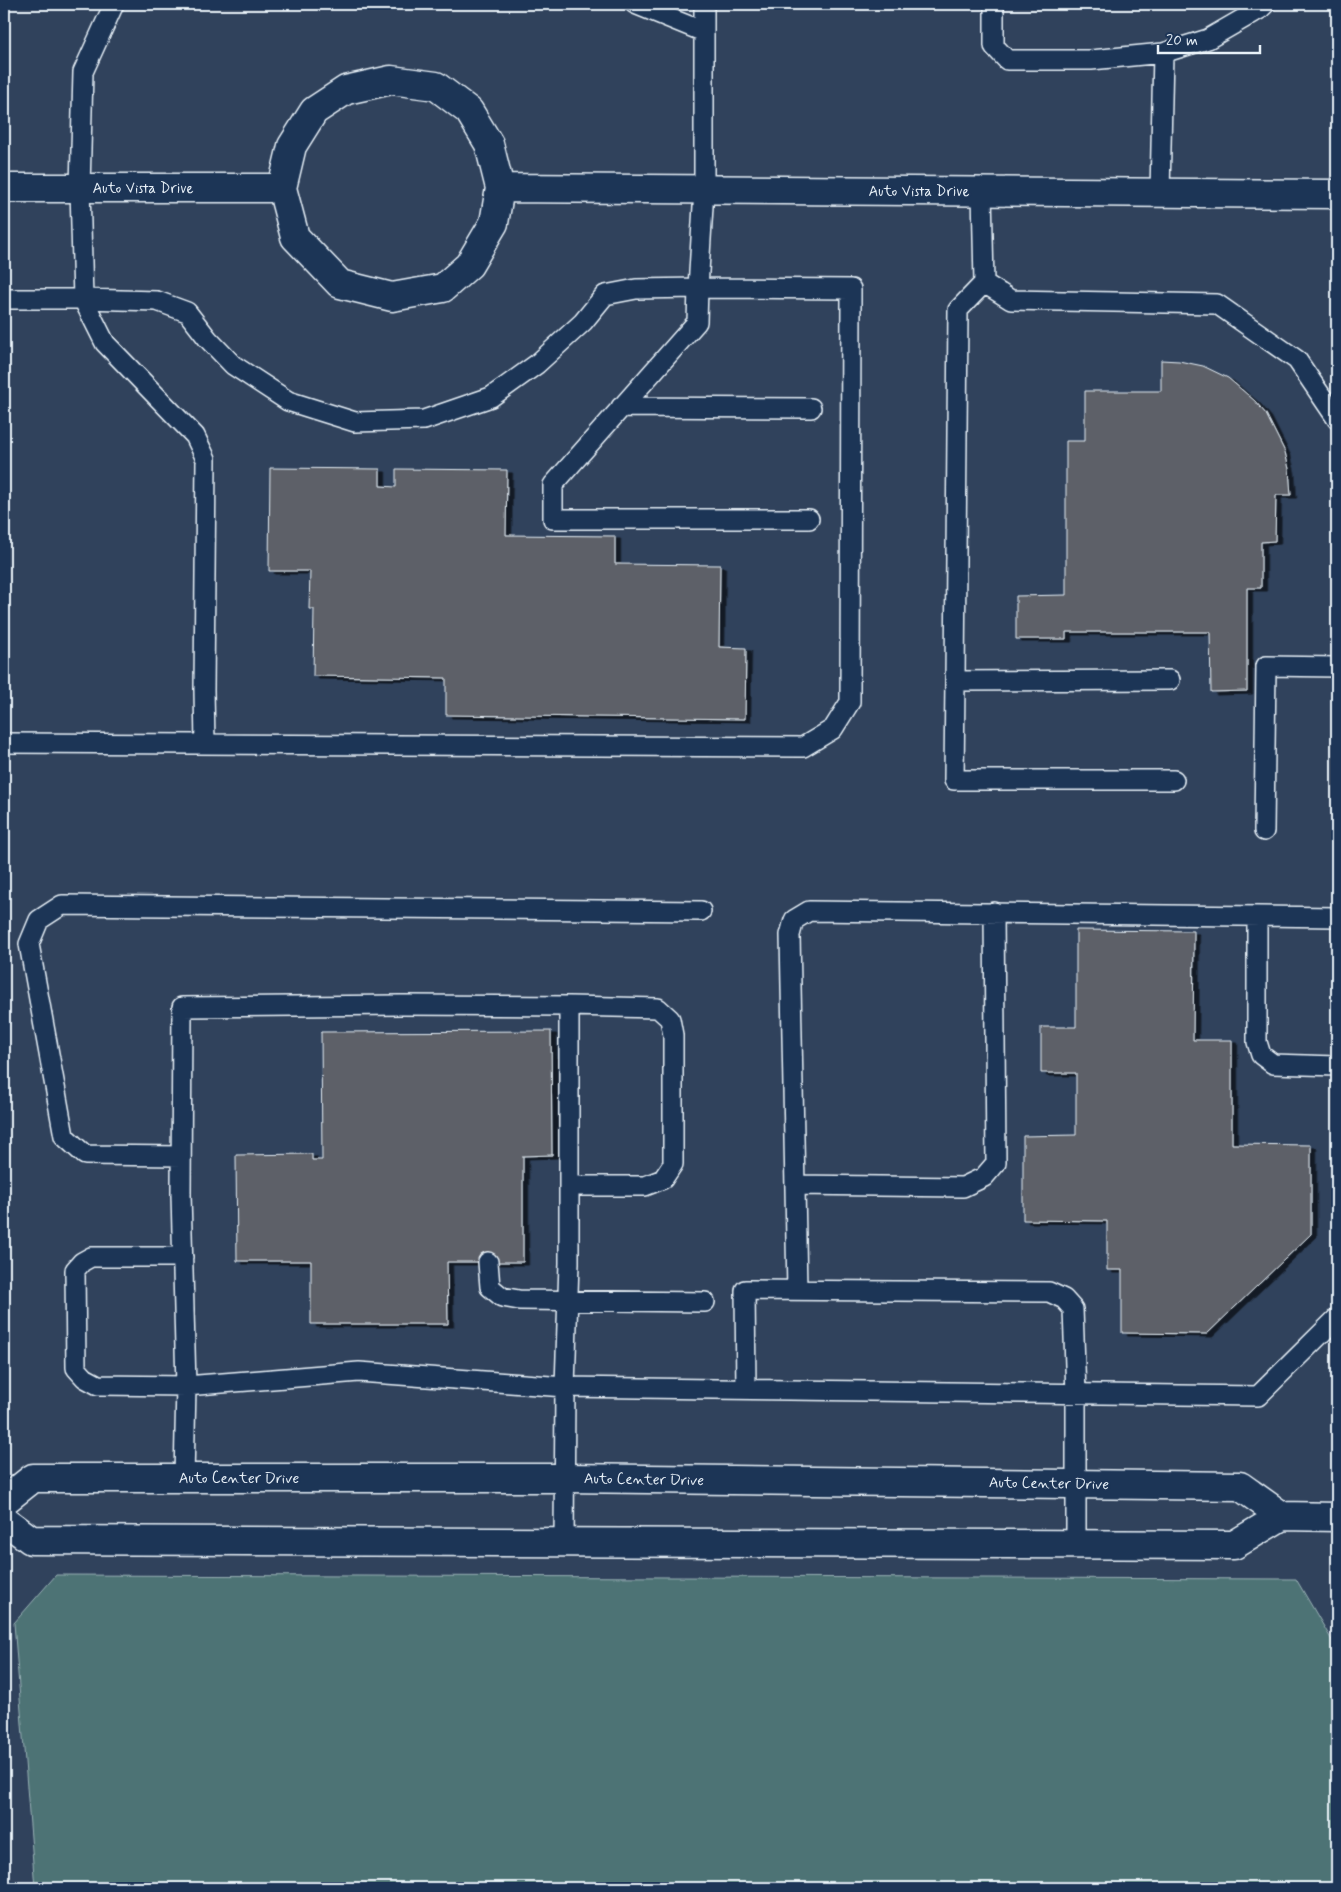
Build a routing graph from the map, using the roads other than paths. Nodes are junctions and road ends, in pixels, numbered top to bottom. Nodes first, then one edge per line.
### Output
1 (114, 4) edge
2 (635, 4) edge
3 (704, 4) edge
4 (994, 4) edge
5 (1264, 4) edge
6 (704, 32) junction
7 (1163, 53) junction
8 (4, 188) edge
9 (80, 188) junction
10 (282, 188) junction
11 (500, 188) junction
12 (704, 190) junction
13 (982, 191) junction
14 (1160, 193) junction
15 (1337, 194) edge
16 (984, 283) junction
17 (698, 288) junction
18 (4, 299) edge
19 (83, 299) junction
20 (622, 408) junction
21 (812, 408) dead end
22 (1337, 419) edge
23 (809, 519) dead end
24 (1337, 667) edge
25 (1170, 680) dead end
26 (955, 681) junction
27 (4, 743) edge
28 (205, 744) junction
29 (1174, 780) dead end
30 (1264, 831) dead end
31 (701, 911) dead end
32 (994, 912) junction
33 (1257, 916) junction
34 (1337, 917) edge
35 (569, 1006) junction
36 (1337, 1066) edge
37 (182, 1156) junction
38 (796, 1185) junction
39 (569, 1186) junction
40 (183, 1257) junction
41 (488, 1262) dead end
42 (797, 1290) junction
43 (568, 1300) junction
44 (705, 1302) dead end
45 (1337, 1318) edge
46 (186, 1386) junction
47 (565, 1387) junction
48 (746, 1389) junction
49 (1076, 1394) junction
50 (184, 1478) junction
51 (564, 1478) junction
52 (1076, 1483) junction
53 (4, 1501) edge
54 (1282, 1516) junction
55 (1337, 1517) edge
56 (4, 1520) edge
57 (564, 1542) junction
58 (1076, 1545) junction

1 - 9 lane
2 - 6 lane
3 - 6 lane
4 - 7 lane
5 - 7 lane
6 - 12 lane
7 - 14 lane
8 - 9 street, Auto Vista Drive
9 - 10 street, Auto Vista Drive
9 - 19 lane
10 - 11 street
10 - 11 street
11 - 12 street, Auto Vista Drive
12 - 13 street, Auto Vista Drive
12 - 17 lane
13 - 14 street, Auto Vista Drive
13 - 16 lane
14 - 15 street, Auto Vista Drive
16 - 22 lane
16 - 26 lane
17 - 19 lane
17 - 20 lane
17 - 28 lane
18 - 19 lane
19 - 28 lane
20 - 21 lane
20 - 23 lane
24 - 30 lane
25 - 26 lane
26 - 29 lane
27 - 28 lane
31 - 37 lane
32 - 33 lane
32 - 38 lane
32 - 38 lane
33 - 34 lane
33 - 36 lane
35 - 37 lane
35 - 39 lane
35 - 39 lane
37 - 40 lane
38 - 42 lane
39 - 43 lane
40 - 46 lane
40 - 46 lane
41 - 43 lane
42 - 48 lane
42 - 49 lane
43 - 44 lane
43 - 47 lane
45 - 49 lane
46 - 47 lane
46 - 50 lane
47 - 48 lane
47 - 51 lane
48 - 49 lane
49 - 52 lane
50 - 51 street, Auto Center Drive
50 - 53 street, Auto Center Drive
51 - 52 street, Auto Center Drive
51 - 57 lane
52 - 54 street, Auto Center Drive
52 - 58 lane
54 - 55 street
54 - 58 street
56 - 57 street
57 - 58 street

